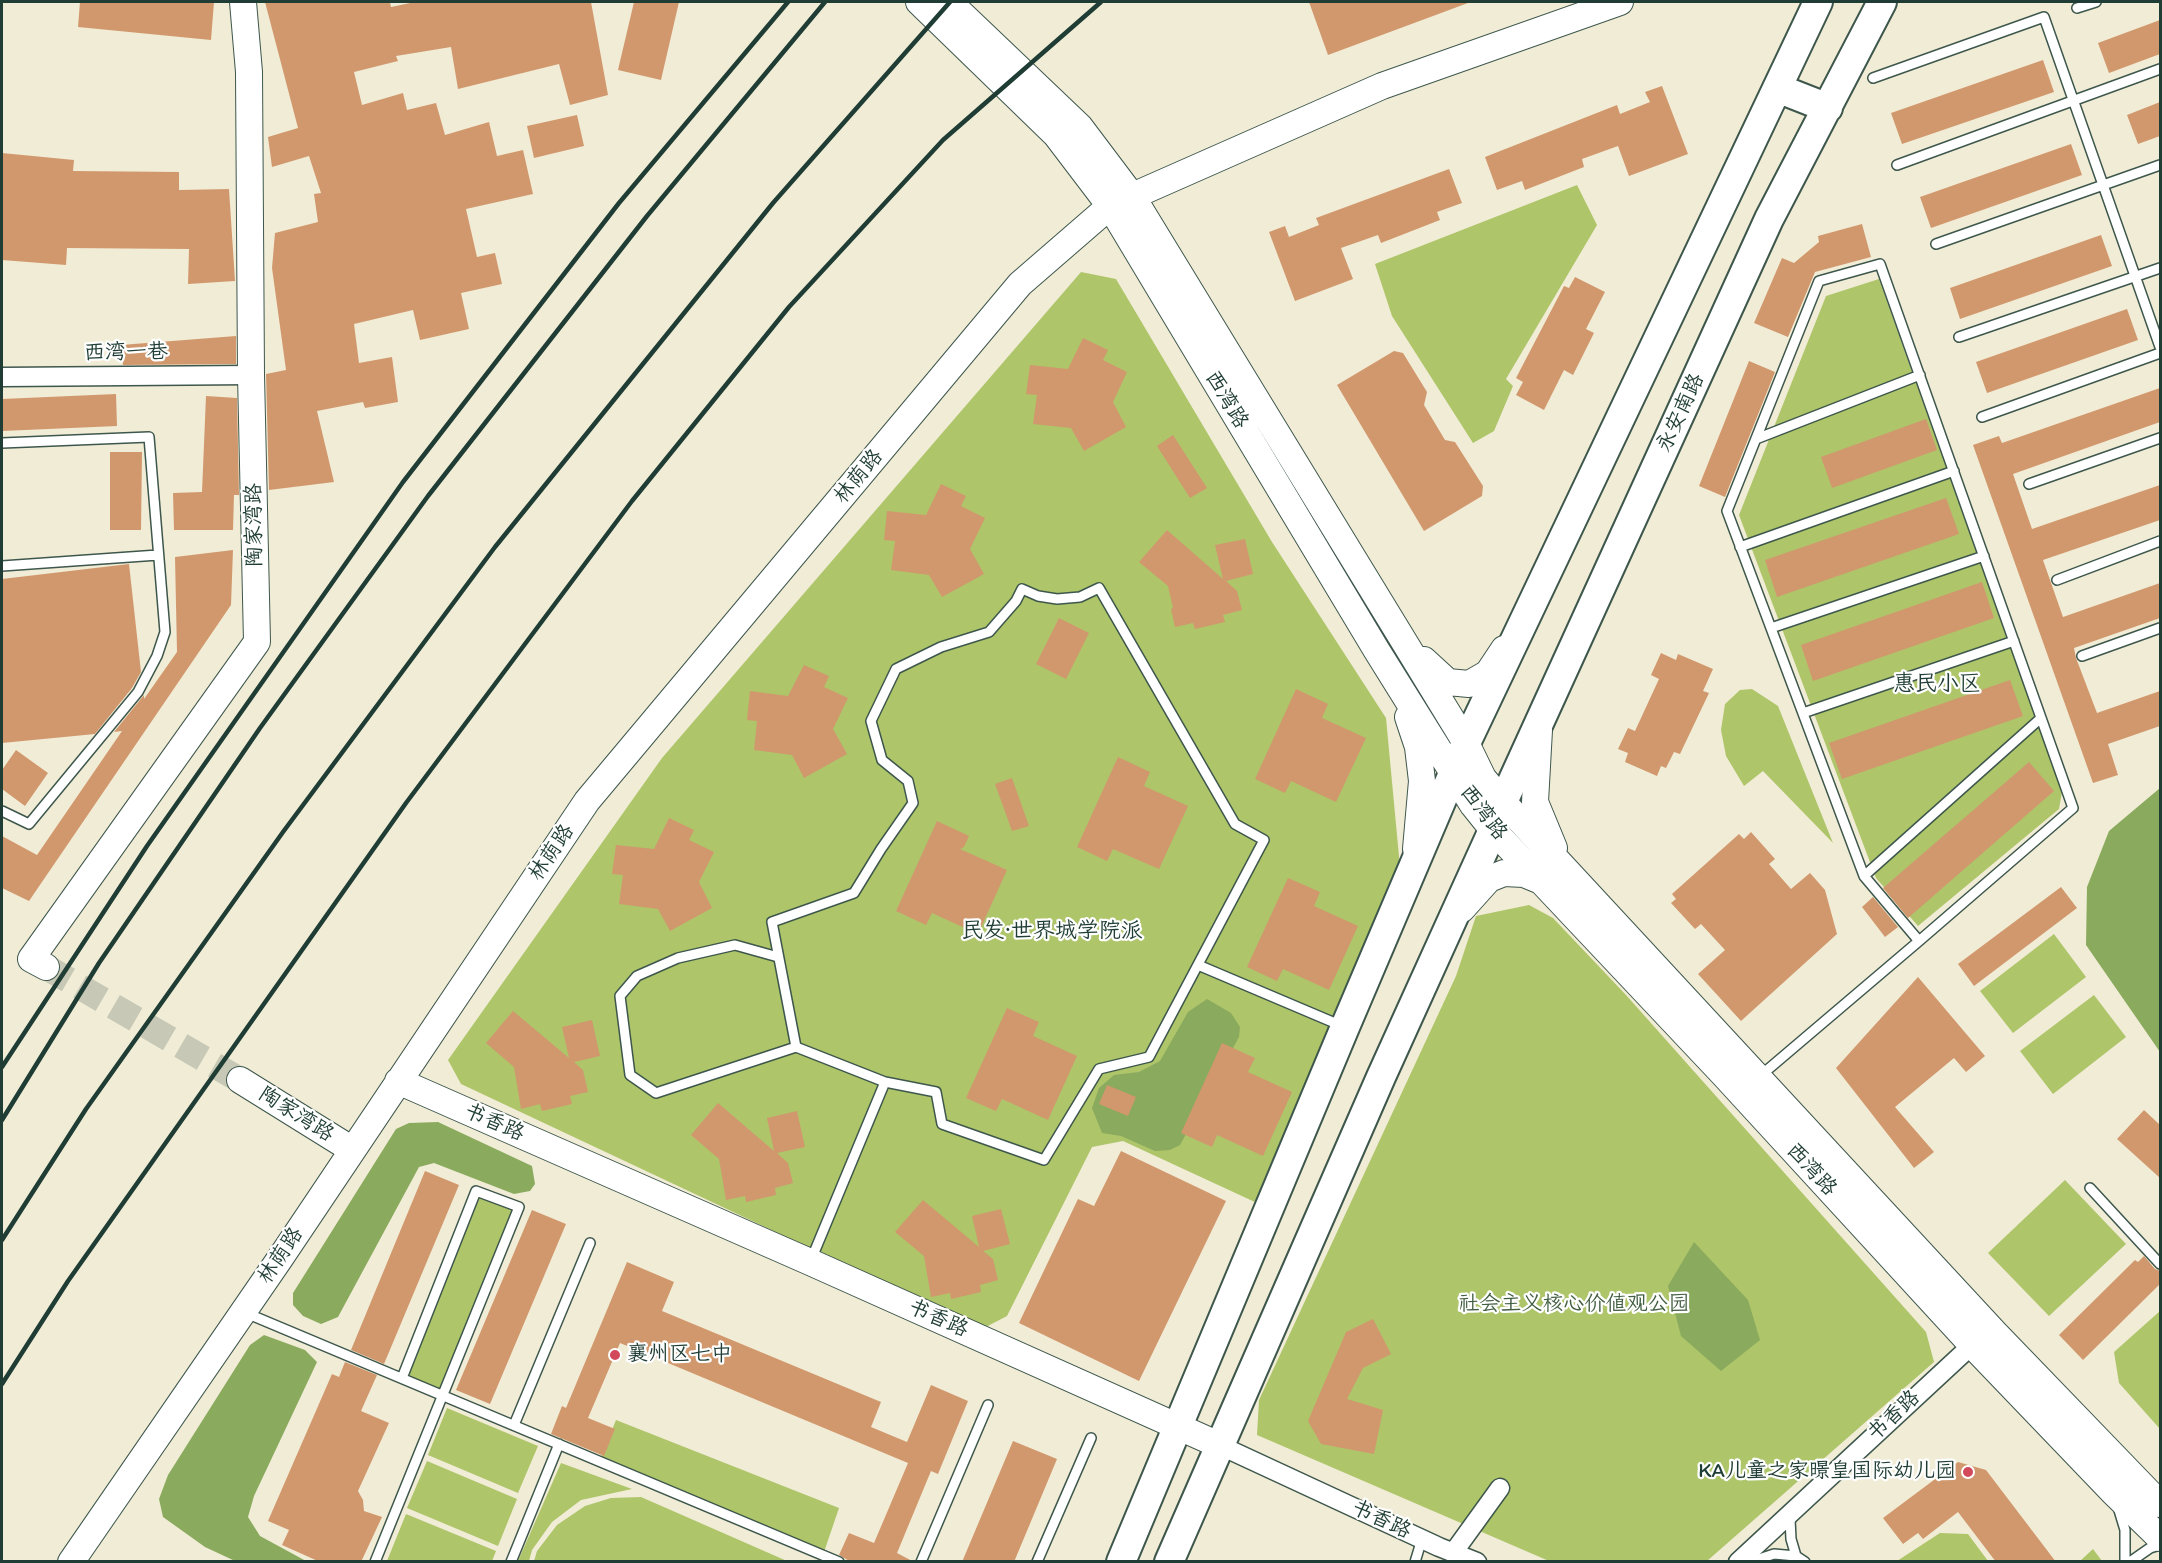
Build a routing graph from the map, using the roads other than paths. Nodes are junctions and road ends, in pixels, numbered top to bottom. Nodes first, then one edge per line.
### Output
1 (243, 2) edge
2 (919, 2) edge
3 (949, 2) edge
4 (1620, 2) edge
5 (1818, 2) edge
6 (1882, 2) edge
7 (2096, 2) edge
8 (2077, 8) dead end
9 (2160, 69) edge
10 (1873, 78) dead end
11 (1777, 88) junction
12 (2074, 102) junction
13 (1828, 108) junction
14 (1896, 165) dead end
15 (2160, 165) edge
16 (2103, 185) junction
17 (1121, 201) junction
18 (1936, 244) dead end
19 (2160, 268) edge
20 (2136, 277) junction
21 (1959, 337) dead end
22 (2160, 347) edge
23 (2160, 353) edge
24 (252, 375) junction
25 (1920, 375) junction
26 (2, 377) edge
27 (1982, 417) dead end
28 (2160, 438) edge
29 (1756, 439) junction
30 (2, 443) edge
31 (1954, 471) junction
32 (2029, 483) dead end
33 (2160, 541) edge
34 (1740, 547) junction
35 (158, 555) junction
36 (1984, 556) junction
37 (2, 566) edge
38 (2057, 580) dead end
39 (1523, 622) junction
40 (1771, 628) junction
41 (2160, 628) edge
42 (1400, 635) junction
43 (2014, 641) junction
44 (2082, 656) dead end
45 (1395, 680) junction
46 (1803, 713) junction
47 (2042, 718) junction
48 (1540, 720) junction
49 (1466, 744) junction
50 (1454, 771) junction
51 (1503, 802) junction
52 (2, 811) edge
53 (1493, 830) junction
54 (1561, 865) junction
55 (1414, 866) junction
56 (1864, 876) junction
57 (1541, 881) junction
58 (1452, 921) junction
59 (1919, 941) junction
60 (778, 957) junction
61 (1198, 964) junction
62 (46, 967) tunnel mouth
63 (1345, 1027) junction
64 (796, 1047) junction
65 (1758, 1079) junction
66 (240, 1080) tunnel mouth
67 (398, 1081) junction
68 (885, 1082) junction
69 (351, 1149) junction
70 (2090, 1188) dead end
71 (590, 1243) dead end
72 (810, 1262) junction
73 (2160, 1264) edge
74 (243, 1312) junction
75 (1972, 1345) junction
76 (402, 1378) junction
77 (442, 1395) junction
78 (988, 1405) dead end
79 (514, 1425) junction
80 (1178, 1426) junction
81 (1091, 1438) dead end
82 (558, 1444) junction
83 (1219, 1445) junction
84 (1500, 1488) dead end
85 (2114, 1493) junction
86 (2160, 1504) edge
87 (1795, 1508) junction
88 (2160, 1538) edge
89 (1422, 1539) junction
90 (2160, 1545) edge
91 (1454, 1553) junction
92 (1800, 1559) edge
93 (71, 1562) edge
94 (375, 1562) edge
95 (510, 1562) edge
96 (839, 1562) edge
97 (921, 1562) edge
98 (1037, 1562) edge
99 (1121, 1562) edge
100 (1169, 1562) edge
101 (1415, 1562) edge
102 (1477, 1562) edge
103 (1738, 1562) edge
104 (1750, 1562) edge
105 (2125, 1562) edge
106 (2130, 1562) edge

1 - 24 main road, 陶家湾路
2 - 17 main road, 西湾路
3 - 17 main road, 西湾路
4 - 17 main road, 林荫路
5 - 11 main road
6 - 13 main road, 永安南路
7 - 8 lane
9 - 12 lane
10 - 12 lane
11 - 13 main road
11 - 39 main road
12 - 14 lane
12 - 16 lane
13 - 48 main road, 永安南路
15 - 16 lane
16 - 18 lane
16 - 20 lane
17 - 42 main road, 西湾路
17 - 45 main road, 西湾路
17 - 67 main road, 林荫路
19 - 20 lane
20 - 21 lane
20 - 22 lane
23 - 27 lane
24 - 26 street, 西湾一巷
24 - 62 main road, 陶家湾路
25 - 29 lane
25 - 29 lane
25 - 31 lane
28 - 32 lane
29 - 34 lane
30 - 35 lane
31 - 34 lane
31 - 36 lane
33 - 38 lane
34 - 40 lane
35 - 37 lane
35 - 52 lane
36 - 40 lane
36 - 43 lane
39 - 42 main road
39 - 49 main road
40 - 46 lane
41 - 44 lane
42 - 49 main road, 西湾路
43 - 46 lane
43 - 47 lane
45 - 50 main road, 西湾路
45 - 55 main road
46 - 56 lane
47 - 56 lane
47 - 59 lane
48 - 51 main road, 永安南路
48 - 54 main road
49 - 50 main road
49 - 51 main road, 西湾路
50 - 53 main road, 西湾路
50 - 55 main road
51 - 53 main road, 永安南路
51 - 54 main road, 西湾路
53 - 57 main road, 西湾路
53 - 58 main road, 永安南路
54 - 65 main road, 西湾路
55 - 63 main road
56 - 59 lane
57 - 58 main road
57 - 75 main road, 西湾路
58 - 83 main road, 永安南路
59 - 65 lane
60 - 61 lane
60 - 64 lane
60 - 64 lane
61 - 63 lane
61 - 68 lane
63 - 80 main road
64 - 68 lane
65 - 86 main road, 西湾路
66 - 69 main road, 陶家湾路
67 - 69 main road, 林荫路
67 - 72 main road, 书香路
68 - 72 lane
69 - 74 main road, 林荫路
70 - 73 lane
71 - 79 lane
72 - 80 main road, 书香路
74 - 76 lane
74 - 93 main road, 林荫路
75 - 85 main road, 西湾路
75 - 87 street, 书香路
76 - 77 lane
76 - 77 lane
77 - 79 lane
77 - 94 lane
78 - 97 lane
79 - 82 lane
80 - 83 main road, 书香路
80 - 99 main road
81 - 98 lane
82 - 95 lane
82 - 96 lane
83 - 89 street, 书香路
83 - 100 main road, 永安南路
84 - 91 street
85 - 88 main road, 西湾路
85 - 105 lane
87 - 92 lane
87 - 103 street, 书香路
89 - 91 street, 书香路
89 - 101 lane
90 - 106 lane
91 - 102 street, 书香路
92 - 104 lane

